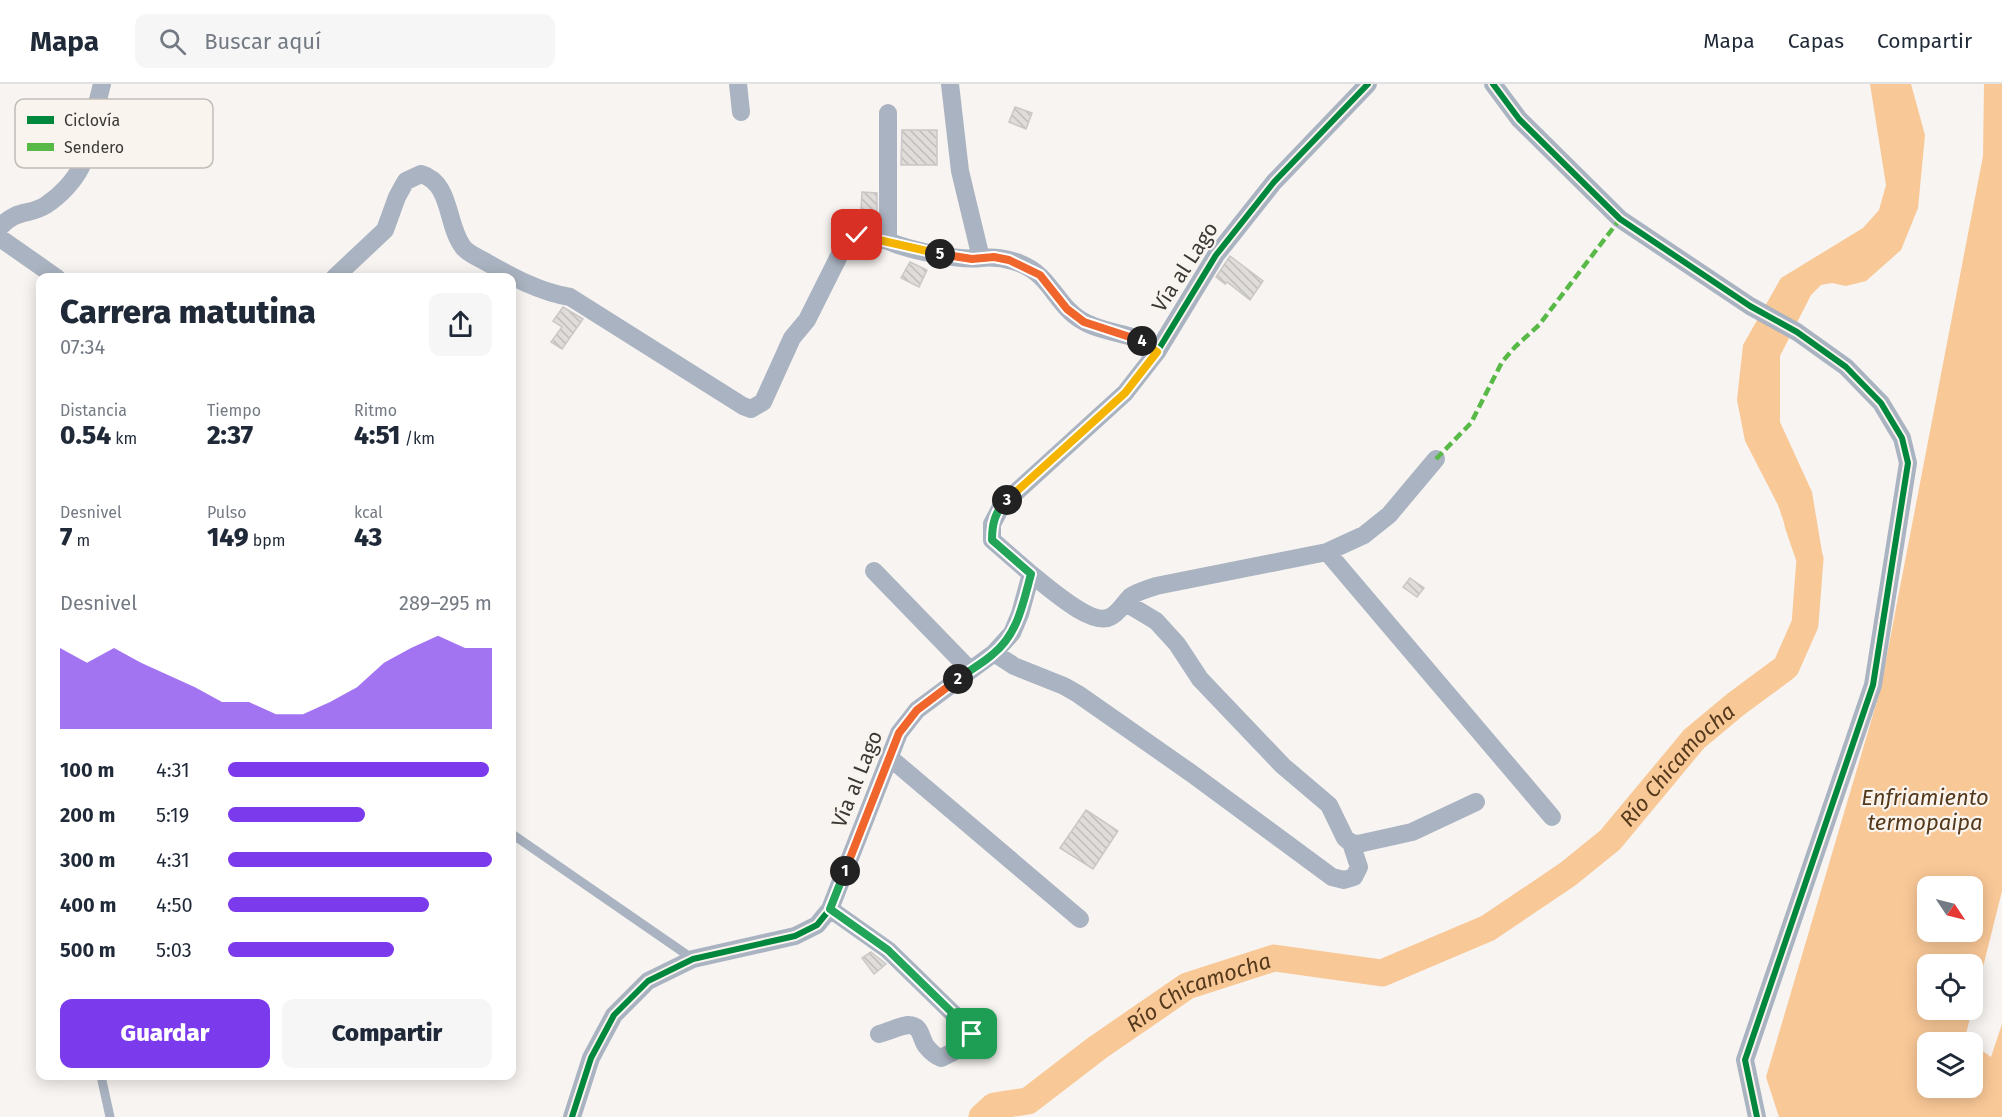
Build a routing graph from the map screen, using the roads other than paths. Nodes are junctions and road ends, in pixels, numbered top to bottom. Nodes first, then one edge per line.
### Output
1 (102, 84) edge
2 (738, 84) edge
3 (950, 84) edge
4 (1368, 84) edge
5 (1493, 84) edge
6 (98, 99) edge
7 (741, 112) dead end
8 (888, 113) dead end
9 (80, 168) edge
10 (0, 227) edge
11 (0, 238) edge
12 (888, 241) junction
13 (981, 258) junction
14 (50, 273) edge
15 (339, 273) edge
16 (506, 273) edge
17 (516, 278) edge
18 (1157, 352) junction
19 (1436, 459) dead end
20 (1327, 552) junction
21 (874, 571) dead end
22 (1031, 574) junction
23 (1126, 603) junction
24 (994, 653) junction
25 (970, 670) junction
26 (889, 757) junction
27 (1476, 802) dead end
28 (1552, 817) dead end
29 (516, 837) edge
30 (1351, 843) junction
31 (830, 909) junction
32 (1080, 919) dead end
33 (693, 959) junction
34 (879, 1034) dead end
35 (102, 1080) edge
36 (110, 1117) edge
37 (572, 1117) edge
38 (1757, 1117) edge

1 - 6 street
2 - 7 street
3 - 13 street
4 - 18 street, Vía al Lago
5 - 38 street
8 - 12 street
9 - 10 street
11 - 14 street
12 - 13 street
12 - 17 street
13 - 18 street
15 - 16 street
18 - 22 street, Vía al Lago
19 - 20 street
20 - 23 street
20 - 28 street
21 - 25 street
22 - 23 street
22 - 24 street, Vía al Lago
23 - 30 street
24 - 25 street, Vía al Lago
24 - 30 street
25 - 26 street, Vía al Lago
26 - 31 street, Vía al Lago
26 - 32 street
27 - 30 street
29 - 33 lane
31 - 33 street, Vía al Lago
31 - 34 street
33 - 37 street, Vía al Lago
35 - 36 lane

